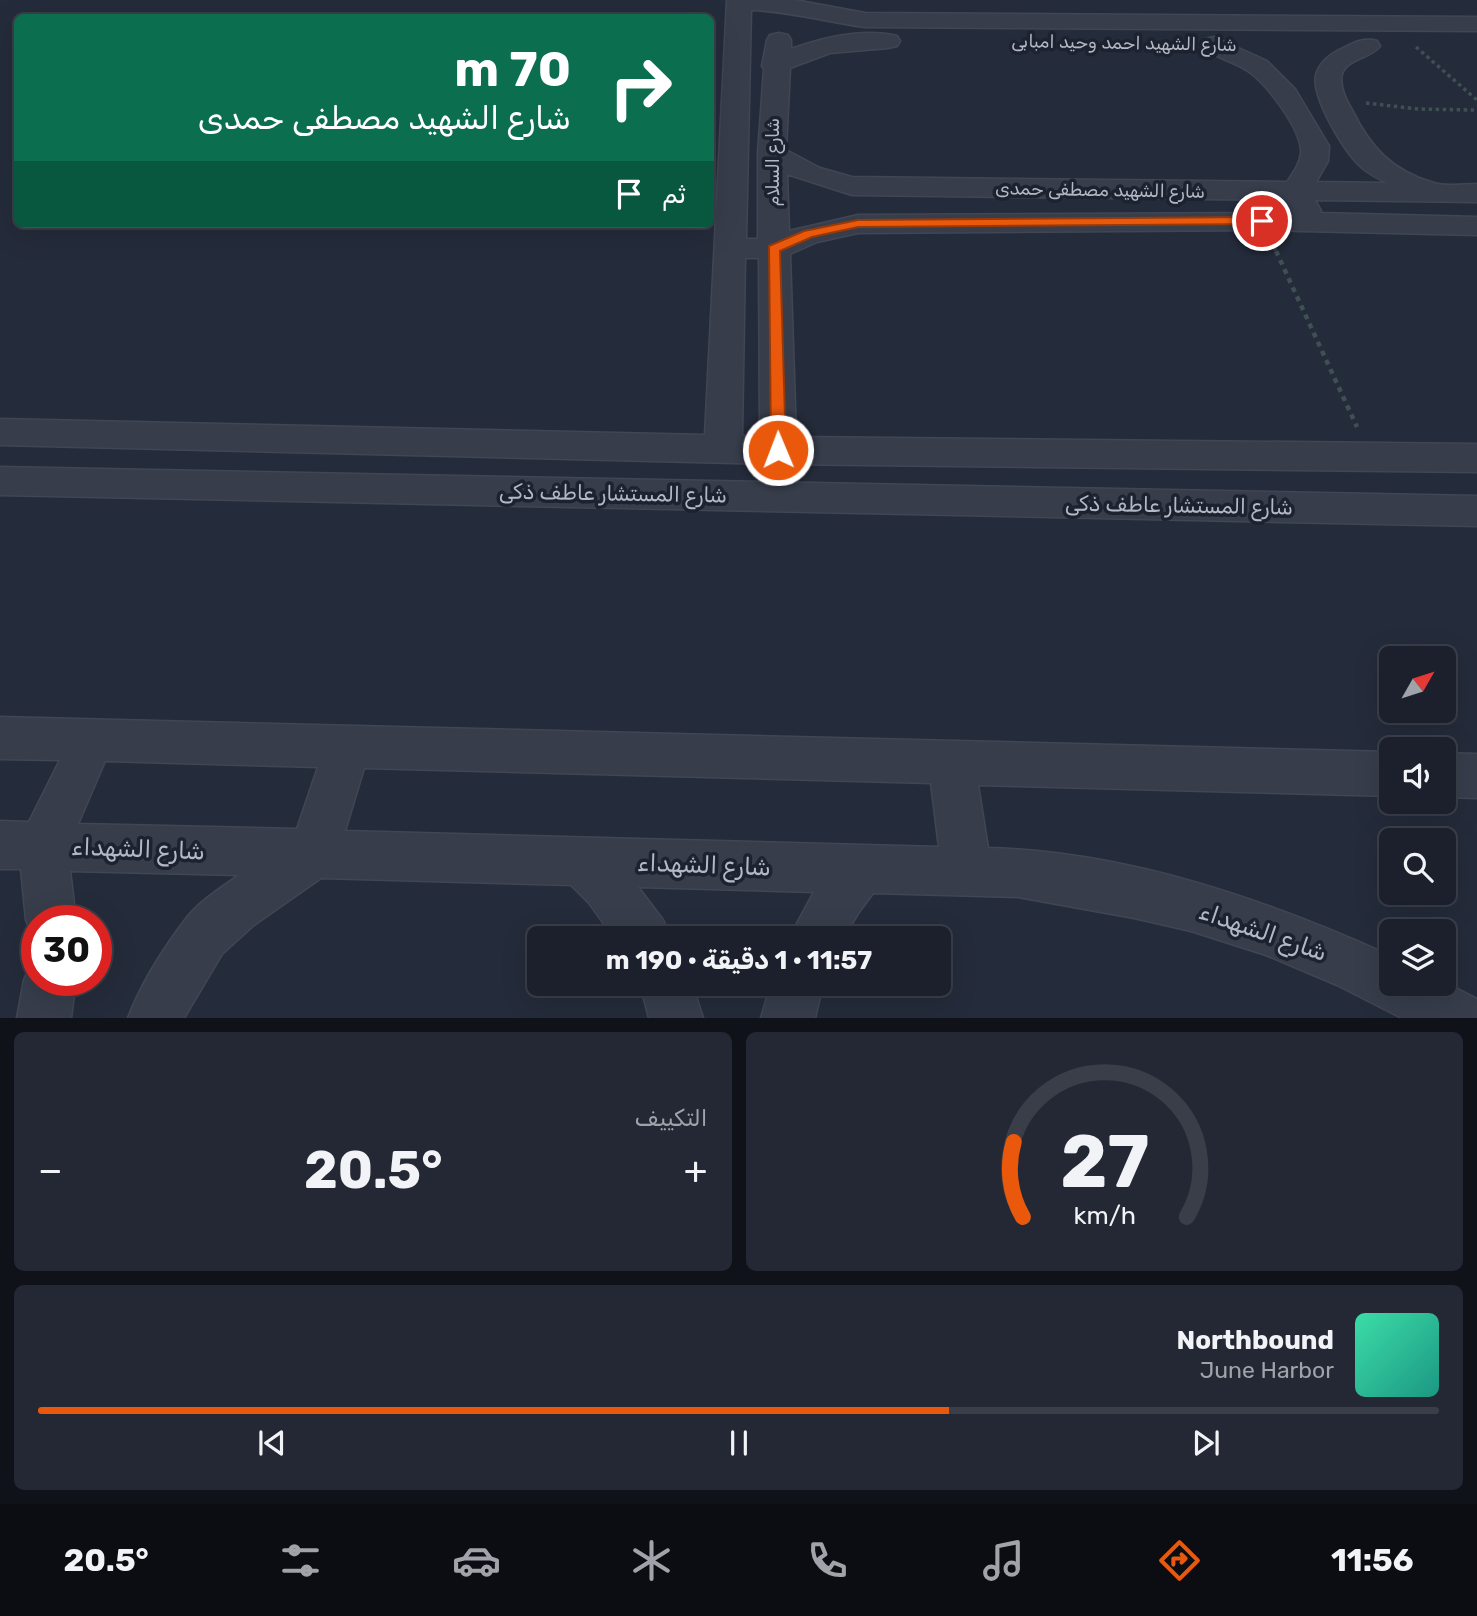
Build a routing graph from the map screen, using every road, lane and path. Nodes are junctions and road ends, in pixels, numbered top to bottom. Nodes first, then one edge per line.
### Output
1 (739, 2) edge
2 (783, 2) edge
3 (1477, 24) edge
4 (848, 30) junction
5 (1214, 44) junction
6 (1368, 46) junction
7 (1415, 47) junction
8 (1477, 48) edge
9 (775, 66) junction
10 (1331, 97) junction
11 (1477, 101) edge
12 (1476, 111) edge
13 (772, 153) junction
14 (919, 187) junction
15 (1430, 192) junction
16 (1296, 193) junction
17 (1477, 193) edge
18 (1262, 221) junction
19 (1312, 222) junction
20 (925, 223) junction
21 (1477, 226) edge
22 (730, 248) junction
23 (774, 249) junction
24 (0, 432) edge
25 (251, 438) junction
26 (723, 449) junction
27 (778, 450) junction
28 (1370, 456) junction
29 (1477, 458) edge
30 (0, 481) edge
31 (228, 485) junction
32 (1477, 511) edge
33 (0, 738) edge
34 (92, 740) junction
35 (348, 746) junction
36 (951, 762) junction
37 (1379, 774) edge
38 (1456, 775) edge
39 (1477, 776) edge
40 (21, 845) edge
41 (313, 854) junction
42 (582, 862) junction
43 (861, 870) junction
44 (967, 872) junction
45 (45, 905) edge
46 (636, 926) edge
47 (822, 926) edge
48 (1379, 977) edge
49 (47, 996) edge
50 (670, 996) edge
51 (794, 996) edge
52 (1417, 996) edge
53 (44, 1017) edge
54 (154, 1017) edge
55 (676, 1017) edge
56 (788, 1017) edge
57 (1458, 1017) edge

1 - 2 street, شارع الشهيد احمد وحيد امبابى
1 - 22 street, شارع السلام
2 - 4 street, شارع الشهيد احمد وحيد امبابى
2 - 9 street, شارع السلام
3 - 4 street, شارع الشهيد احمد وحيد امبابى
4 - 5 street, شارع الشهيد احمد وحيد امبابى
4 - 9 street, شارع الشهيد احمد وحيد امبابى
5 - 6 street, شارع الشهيد احمد وحيد امبابى
5 - 16 street
6 - 7 street, شارع الشهيد احمد وحيد امبابى
6 - 10 street
7 - 8 street, شارع الشهيد احمد وحيد امبابى
7 - 11 path
9 - 13 street, شارع السلام
10 - 12 path
10 - 15 street
11 - 12 path
13 - 14 street, شارع الشهيد مصطفى حمدى
13 - 23 street, شارع السلام
14 - 16 street, شارع الشهيد مصطفى حمدى
14 - 20 street
15 - 16 street, شارع الشهيد مصطفى حمدى
15 - 17 street, شارع الشهيد مصطفى حمدى
16 - 19 street
18 - 19 street, شارع الشهيد مصطفى حمدى
18 - 20 street, شارع الشهيد مصطفى حمدى
18 - 28 path
19 - 21 street, شارع الشهيد مصطفى حمدى
20 - 23 street, شارع الشهيد مصطفى حمدى
22 - 23 street
22 - 26 street, شارع السلام
23 - 27 street, شارع السلام
24 - 25 street
25 - 26 street
25 - 31 street
26 - 27 street
27 - 28 street
28 - 29 street
30 - 31 street, شارع المستشار عاطف ذكى
31 - 32 street, شارع المستشار عاطف ذكى
33 - 34 street
34 - 35 street
34 - 40 street
35 - 36 street
35 - 41 street
36 - 37 street
36 - 44 street
38 - 39 street
40 - 41 street, شارع الشهداء
40 - 45 street
41 - 42 street, شارع الشهداء
41 - 54 street
42 - 43 street, شارع الشهداء
42 - 46 street
43 - 44 street, شارع الشهداء
43 - 47 street
44 - 48 street, شارع الشهداء
49 - 53 street
50 - 55 street
51 - 56 street
52 - 57 street, شارع الشهداء

